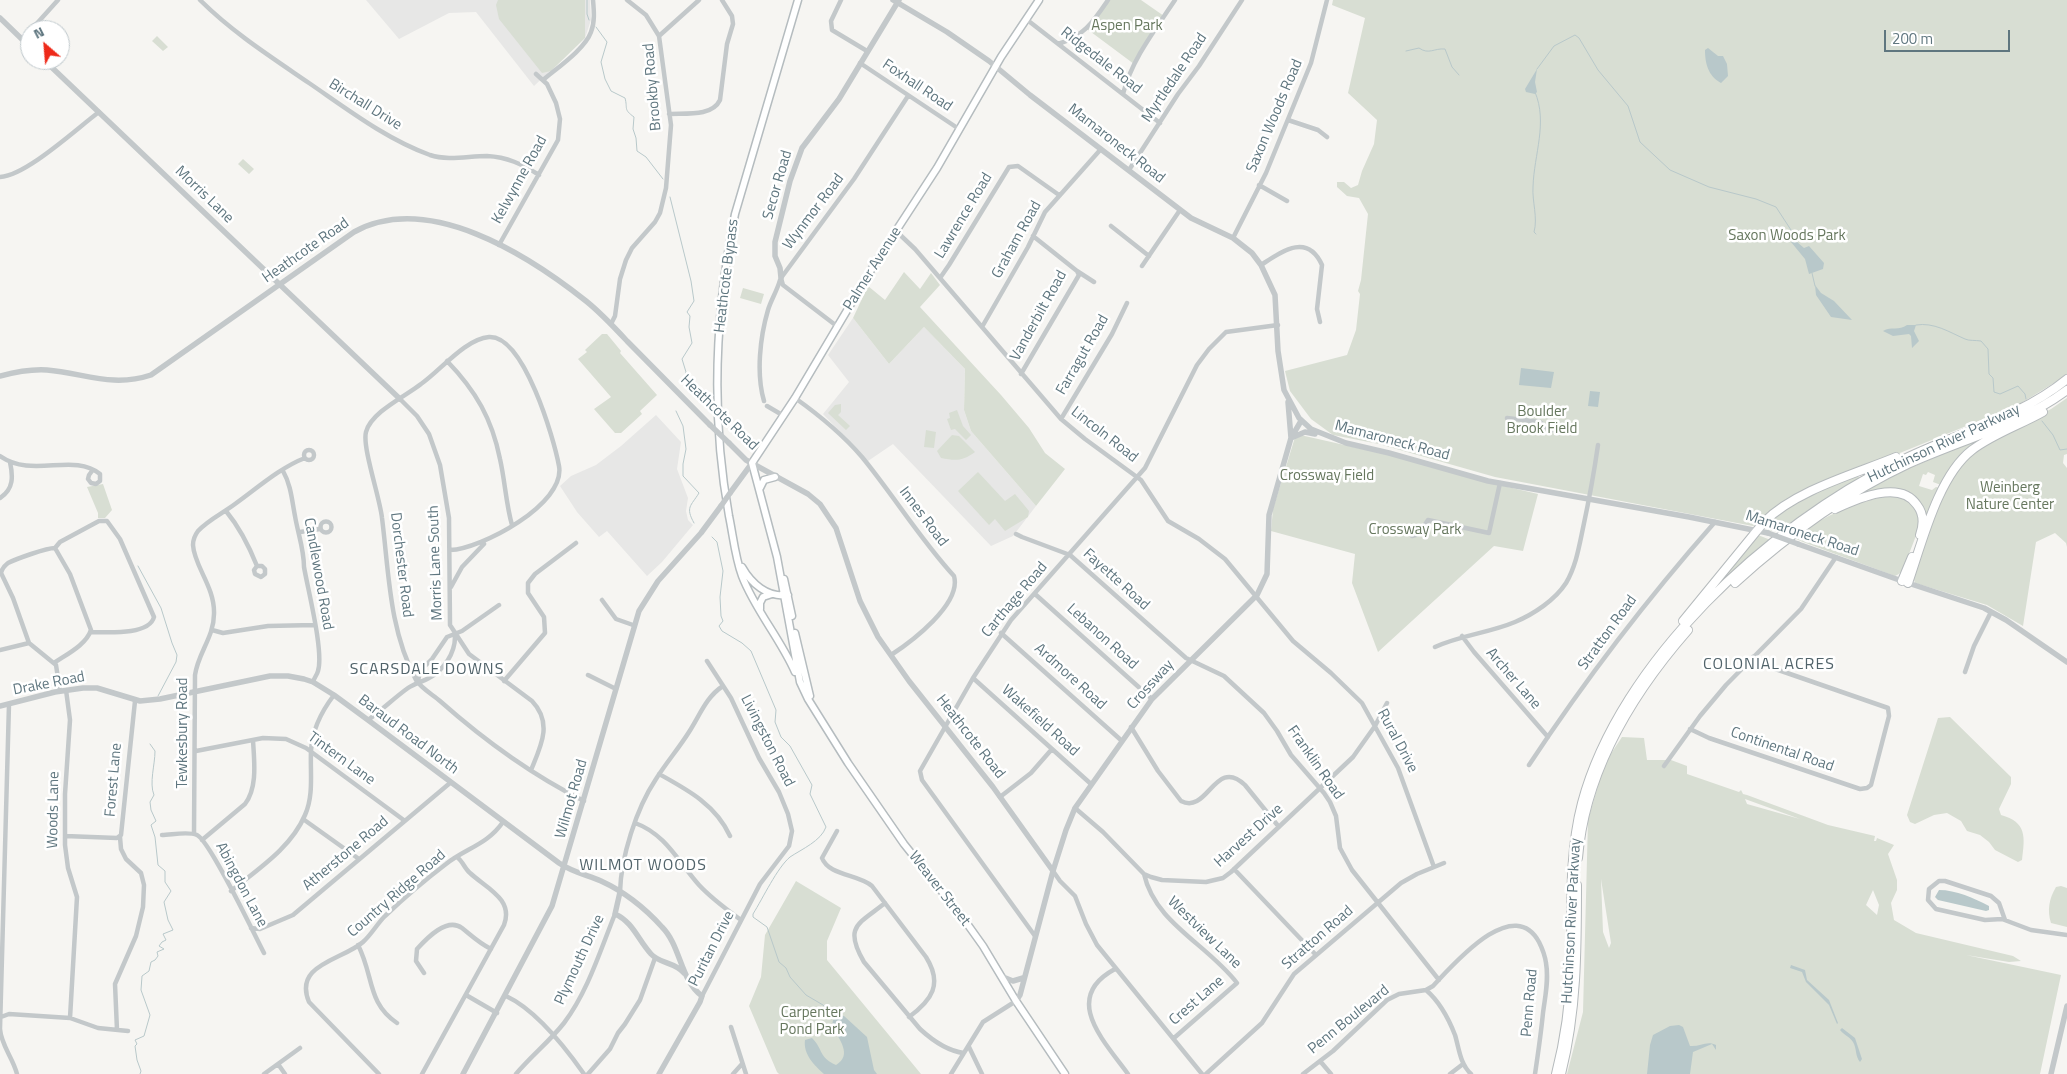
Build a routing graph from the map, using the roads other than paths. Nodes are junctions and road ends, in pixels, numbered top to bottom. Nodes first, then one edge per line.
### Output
1 (58, 0) edge
2 (200, 0) edge
3 (593, 0) edge
4 (598, 0) edge
5 (627, 0) edge
6 (699, 0) edge
7 (722, 0) edge
8 (798, 0) edge
9 (841, 0) edge
10 (1039, 0) edge
11 (1108, 0) edge
12 (1175, 0) edge
13 (1242, 0) edge
14 (1327, 0) edge
15 (896, 1) edge
16 (594, 11) junction
17 (0, 18) edge
18 (1026, 19) junction
19 (41, 20) edge
20 (659, 36) junction
21 (20, 38) edge
22 (1058, 44) junction
23 (867, 51) junction
24 (860, 63) junction
25 (995, 66) junction
26 (54, 70) edge
27 (536, 74) dead end
28 (543, 80) junction
29 (1124, 94) junction
30 (908, 96) junction
31 (98, 112) junction
32 (669, 114) junction
33 (1288, 120) junction
34 (1160, 123) junction
35 (959, 129) junction
36 (1327, 137) dead end
37 (1101, 149) junction
38 (1129, 170) junction
39 (540, 174) junction
40 (0, 176) edge
41 (1259, 185) junction
42 (1059, 196) junction
43 (1287, 201) dead end
44 (1180, 210) junction
45 (1111, 226) dead end
46 (896, 232) junction
47 (1033, 236) junction
48 (1233, 238) junction
49 (499, 244) junction
50 (1150, 256) junction
51 (1261, 265) junction
52 (1142, 266) dead end
53 (1077, 271) junction
54 (780, 278) junction
55 (940, 278) junction
56 (1094, 282) dead end
57 (280, 284) junction
58 (1126, 303) dead end
59 (1320, 322) dead end
60 (611, 324) junction
61 (1278, 325) junction
62 (838, 327) junction
63 (982, 327) junction
64 (346, 348) joint
65 (447, 361) junction
66 (1022, 374) junction
67 (0, 376) edge
68 (2067, 380) edge
69 (2067, 392) edge
70 (795, 398) junction
71 (400, 399) junction
72 (1288, 400) junction
73 (784, 416) junction
74 (1507, 418) dead end
75 (1061, 419) junction
76 (1301, 420) junction
77 (1551, 431) dead end
78 (1326, 437) junction
79 (1291, 438) junction
80 (1940, 442) junction
81 (1598, 445) dead end
82 (0, 456) edge
83 (305, 458) dead end
84 (10, 462) junction
85 (752, 463) junction
86 (283, 471) junction
87 (92, 472) dead end
88 (775, 477) junction
89 (1138, 478) junction
90 (1500, 483) junction
91 (760, 488) junction
92 (0, 498) edge
93 (1589, 499) junction
94 (226, 511) junction
95 (1810, 521) junction
96 (1715, 522) junction
97 (512, 525) junction
98 (320, 529) dead end
99 (1758, 531) junction
100 (300, 532) junction
101 (701, 533) joint
102 (1016, 534) dead end
103 (1412, 536) dead end
104 (490, 538) junction
105 (576, 543) dead end
106 (55, 548) junction
107 (450, 550) junction
108 (1070, 555) junction
109 (1836, 557) junction
110 (738, 559) junction
111 (257, 566) dead end
112 (1905, 582) junction
113 (450, 590) junction
114 (774, 594) junction
115 (1035, 594) junction
116 (786, 595) junction
117 (1256, 595) junction
118 (602, 600) dead end
119 (499, 605) dead end
120 (1991, 612) junction
121 (762, 616) junction
122 (314, 624) junction
123 (634, 625) junction
124 (212, 630) junction
125 (90, 632) junction
126 (1001, 633) junction
127 (456, 635) junction
128 (1462, 636) junction
129 (29, 643) junction
130 (1435, 647) dead end
131 (1302, 649) joint
132 (0, 650) edge
133 (890, 655) junction
134 (1753, 657) junction
135 (1658, 658) junction
136 (707, 661) dead end
137 (1190, 661) junction
138 (2067, 662) edge
139 (54, 663) junction
140 (1965, 672) dead end
141 (588, 675) dead end
142 (973, 678) junction
143 (504, 681) junction
144 (313, 682) junction
145 (417, 682) junction
146 (800, 682) junction
147 (723, 686) junction
148 (616, 689) junction
149 (63, 691) junction
150 (196, 692) junction
151 (334, 695) junction
152 (160, 699) joint
153 (1152, 699) junction
154 (135, 701) junction
155 (10, 704) junction
156 (1387, 704) dead end
157 (812, 705) junction
158 (0, 706) edge
159 (368, 720) junction
160 (944, 725) junction
161 (1375, 726) junction
162 (1131, 727) junction
163 (1690, 729) junction
164 (1548, 737) junction
165 (253, 740) junction
166 (1122, 742) junction
167 (1052, 749) junction
168 (196, 751) junction
169 (311, 752) junction
170 (1529, 765) dead end
171 (1664, 766) dead end
172 (531, 770) junction
173 (659, 774) junction
174 (450, 783) junction
175 (1091, 784) junction
176 (1320, 788) junction
177 (1000, 797) junction
178 (584, 802) junction
179 (1075, 808) junction
180 (303, 819) junction
181 (405, 821) junction
182 (503, 822) junction
183 (635, 824) junction
184 (1279, 827) junction
185 (837, 831) dead end
186 (194, 834) junction
187 (162, 835) dead end
188 (65, 836) junction
189 (730, 836) dead end
190 (120, 837) junction
191 (791, 838) joint
192 (202, 840) junction
193 (3, 850) edge
194 (458, 858) junction
195 (359, 860) junction
196 (1444, 864) dead end
197 (565, 867) junction
198 (1434, 867) junction
199 (1234, 869) junction
200 (1053, 871) junction
201 (1144, 874) junction
202 (231, 891) junction
203 (620, 892) junction
204 (886, 903) junction
205 (1378, 903) junction
206 (615, 914) junction
207 (741, 920) junction
208 (2005, 920) junction
209 (251, 928) junction
210 (2067, 935) edge
211 (1035, 936) junction
212 (358, 945) junction
213 (491, 949) junction
214 (264, 953) dead end
215 (1316, 955) junction
216 (655, 958) junction
217 (1115, 969) junction
218 (424, 973) dead end
219 (685, 974) junction
220 (1002, 977) junction
221 (1023, 978) junction
222 (1439, 980) junction
223 (1237, 982) joint
224 (1426, 990) junction
225 (466, 995) junction
226 (506, 996) junction
227 (702, 996) junction
228 (1016, 1001) junction
229 (2067, 1006) edge
230 (496, 1013) junction
231 (1, 1017) edge
232 (909, 1017) junction
233 (70, 1018) junction
234 (397, 1023) dead end
235 (731, 1027) dead end
236 (0, 1028) edge
237 (117, 1030) junction
238 (128, 1032) dead end
239 (553, 1035) junction
240 (1174, 1038) junction
241 (1, 1040) edge
242 (968, 1046) junction
243 (300, 1048) dead end
244 (964, 1053) junction
245 (1320, 1061) junction
246 (278, 1064) junction
247 (742, 1064) junction
248 (1463, 1064) junction
249 (464, 1073) edge
250 (17, 1074) edge
251 (264, 1074) edge
252 (285, 1074) edge
253 (379, 1074) edge
254 (422, 1074) edge
255 (516, 1074) edge
256 (584, 1074) edge
257 (588, 1074) edge
258 (659, 1074) edge
259 (733, 1074) edge
260 (746, 1074) edge
261 (951, 1074) edge
262 (982, 1074) edge
263 (1065, 1074) edge
264 (1128, 1074) edge
265 (1204, 1074) edge
266 (1303, 1074) edge
267 (1331, 1074) edge
268 (1450, 1074) edge
269 (1471, 1074) edge
270 (1534, 1074) edge
271 (1556, 1074) edge
272 (1562, 1074) edge
273 (2051, 1074) edge

1 - 19 street
2 - 39 street, Birchall Drive
3 - 16 street
4 - 16 street
5 - 20 street
6 - 20 street, Brookby Road
7 - 32 street
8 - 110 main road, Heathcote Bypass
9 - 23 street
10 - 18 main road, Palmer Avenue
11 - 22 street
12 - 29 street
13 - 34 street, Myrtledale Road
14 - 33 street, Saxon Woods Road
15 - 23 street, Secor Road
15 - 25 street, Mamaroneck Road
16 - 28 street
17 - 21 street
18 - 22 street, Ridgedale Road
18 - 25 main road, Palmer Avenue
20 - 32 street, Brookby Road
22 - 29 street, Ridgedale Road
23 - 24 street, Secor Road
24 - 30 street, Foxhall Road
24 - 54 street, Secor Road
25 - 35 main road, Palmer Avenue
25 - 37 street, Mamaroneck Road
26 - 31 street, Morris Lane
27 - 28 street, Kelwynne Road
28 - 39 street, Kelwynne Road
29 - 34 street, Ridgedale Road
30 - 35 street, Foxhall Road
30 - 54 street, Wynmor Road
31 - 40 street
31 - 57 street, Morris Lane
32 - 60 street, Brookby Road
33 - 36 street
33 - 41 street, Saxon Woods Road
34 - 38 street, Myrtledale Road
35 - 46 main road, Palmer Avenue
37 - 38 street, Mamaroneck Road
37 - 42 street, Graham Road
38 - 44 street, Mamaroneck Road
39 - 49 street, Kelwynne Road
41 - 43 street
41 - 48 street, Saxon Woods Road
42 - 47 street, Graham Road
42 - 55 street, Lawrence Road
44 - 48 street, Mamaroneck Road
44 - 50 street
45 - 50 street
46 - 55 street, Lincoln Road
46 - 62 main road, Palmer Avenue
47 - 53 street
47 - 63 street, Graham Road
48 - 51 street, Mamaroneck Road
49 - 57 street, Heathcote Road
49 - 60 street, Heathcote Road
50 - 52 street
51 - 59 street
51 - 61 street, Mamaroneck Road
53 - 56 street
53 - 66 street, Vanderbilt Road
54 - 62 street
54 - 73 street
55 - 63 street, Lincoln Road
57 - 64 street, Morris Lane
57 - 67 street, Heathcote Road
58 - 75 street, Farragut Road
60 - 85 street, Heathcote Road, bridge
61 - 72 street, Mamaroneck Road
61 - 89 street, Carthage Road
62 - 70 main road, Palmer Avenue
63 - 66 street, Lincoln Road
64 - 71 street, Morris Lane South
65 - 71 street, Dorchester Road
65 - 97 street
65 - 97 street, Dorchester Road
66 - 75 street, Lincoln Road
68 - 80 highway, Hutchinson River Parkway
69 - 95 highway, Hutchinson River Parkway
69 - 112 highway
70 - 73 main road, Palmer Avenue
70 - 133 street, Innes Road
71 - 107 street, Morris Lane South
71 - 145 street, Dorchester Road
72 - 76 street, Mamaroneck Road
72 - 79 street
73 - 85 main road, Palmer Avenue
74 - 77 street
75 - 89 street, Lincoln Road
76 - 78 street, Mamaroneck Road
76 - 79 street, Crossway
78 - 79 street
78 - 90 street, Mamaroneck Road
79 - 117 street, Crossway
80 - 99 highway
80 - 135 highway, Hutchinson River Parkway
81 - 93 street
82 - 84 street
83 - 86 street, Tewkesbury Road
84 - 87 street
84 - 92 street
85 - 88 street, Heathcote Road
85 - 91 main road, Weaver Street
85 - 101 street, Palmer Avenue, bridge
86 - 94 street, Tewkesbury Road
86 - 100 street, Candlewood Road
88 - 91 main road
88 - 133 street, Heathcote Road
89 - 108 street, Carthage Road
89 - 117 street, Lincoln Road
90 - 93 street, Mamaroneck Road
90 - 103 street
91 - 116 main road, Weaver Street
93 - 96 street, Mamaroneck Road
93 - 128 street
94 - 111 street
94 - 124 street, Tewkesbury Road
95 - 112 highway
95 - 272 highway, Hutchinson River Parkway
96 - 99 street, Mamaroneck Road
96 - 164 street, Stratton Road
97 - 104 street
98 - 100 street
99 - 109 street, Mamaroneck Road, bridge
99 - 135 highway
100 - 122 street, Candlewood Road
101 - 123 street, Wilmot Road
102 - 108 street, Fayette Road
104 - 107 street
104 - 113 street
105 - 143 street
106 - 125 street
106 - 125 street
106 - 129 street
107 - 113 street, Morris Lane South
108 - 115 street, Carthage Road
108 - 137 street, Fayette Road
109 - 112 street, Mamaroneck Road
109 - 134 street
110 - 114 main road, Heathcote Bypass
110 - 121 main road, Heathcote Bypass
112 - 120 street, Mamaroneck Road
113 - 127 street, Morris Lane South
114 - 116 main road, Heathcote Bypass
114 - 121 main road
115 - 126 street, Carthage Road
115 - 153 street, Lebanon Road
116 - 146 main road, Weaver Street
116 - 157 main road, Weaver Street
117 - 131 street, Lincoln Road
117 - 137 street, Crossway
118 - 123 street
119 - 127 street
120 - 138 street, Mamaroneck Road
120 - 140 street
121 - 146 main road, Heathcote Bypass
122 - 124 street
122 - 144 street, Candlewood Road
123 - 148 street, Wilmot Road
124 - 150 street, Tewkesbury Road
125 - 139 street
126 - 142 street, Carthage Road
126 - 166 street, Ardmore Road
127 - 143 street, Morris Lane South
127 - 145 street
127 - 145 street
128 - 130 street
128 - 164 street, Archer Lane
129 - 132 street
129 - 139 street
131 - 161 street, Rural Drive
133 - 160 street, Heathcote Road
134 - 163 street
134 - 163 street, Continental Road
135 - 271 highway, Hutchinson River Parkway
136 - 147 street, Livingston Road
137 - 153 street, Crossway
137 - 176 street, Franklin Road
139 - 149 street, Woods Lane
141 - 148 street
142 - 160 street, Carthage Road
142 - 167 street, Wakefield Road
143 - 172 street, Morris Lane South
144 - 150 street, Baraud Road North
144 - 151 street, Baraud Road North
145 - 159 street
145 - 172 street, Dorchester Road
146 - 157 main road, Weaver Street
147 - 173 street, Plymouth Drive
147 - 191 street, Livingston Road
148 - 178 street, Wilmot Road
149 - 154 street, Drake Road
149 - 155 street, Drake Road
149 - 188 street, Woods Lane
150 - 152 street, Baraud Road North
150 - 168 street, Tewkesbury Road
151 - 159 street, Baraud Road North
151 - 169 street
152 - 154 street, Drake Road
153 - 162 street, Crossway
154 - 190 street, Forest Lane
155 - 158 street, Drake Road
155 - 193 street
156 - 161 street, Harvest Drive
157 - 220 main road, Weaver Street
159 - 174 street, Baraud Road North
160 - 177 street, Heathcote Road
160 - 211 street, Carthage Road
161 - 176 street, Harvest Drive
161 - 198 street, Rural Drive
162 - 166 street, Crossway
162 - 184 street
163 - 171 street
164 - 170 street, Stratton Road
165 - 168 street, Tintern Lane
165 - 169 street, Tintern Lane
165 - 192 street
166 - 175 street, Crossway
167 - 175 street, Wakefield Road
167 - 177 street
168 - 186 street, Tewkesbury Road
169 - 180 street
169 - 181 street, Tintern Lane
172 - 178 street, Dorchester Road
173 - 183 street, Plymouth Drive
173 - 189 street
174 - 181 street, Atherstone Road
174 - 182 street, Baraud Road North
175 - 179 street, Crossway
176 - 184 street, Harvest Drive
176 - 205 street, Franklin Road
177 - 200 street, Heathcote Road
178 - 197 street, Wilmot Road
179 - 200 street, Crossway
179 - 201 street
180 - 195 street
180 - 202 street
181 - 195 street, Atherstone Road
182 - 194 street, Country Ridge Road
182 - 197 street, Baraud Road North
183 - 203 street, Plymouth Drive
183 - 207 street
184 - 199 street, Harvest Drive
185 - 204 street
186 - 187 street, Abingdon Lane
186 - 192 street, Abingdon Lane
188 - 190 street, Forest Lane
188 - 233 street, Woods Lane
190 - 237 street
191 - 207 street, Puritan Drive
192 - 202 street, Abingdon Lane
193 - 231 street
194 - 212 street, Country Ridge Road
194 - 213 street, Country Ridge Road
195 - 209 street, Atherstone Road
196 - 198 street, Stratton Road
197 - 203 street, Baraud Road North
197 - 226 street, Wilmot Road
198 - 205 street, Stratton Road
199 - 201 street, Harvest Drive
199 - 215 street
200 - 211 street, Crossway
200 - 217 street, Heathcote Road
201 - 223 street, Westview Lane
202 - 209 street, Abingdon Lane
203 - 206 street, Plymouth Drive
203 - 219 street, Baraud Road North
204 - 232 street
204 - 232 street
205 - 215 street, Stratton Road
205 - 222 street, Franklin Road
206 - 216 street
206 - 239 street, Plymouth Drive
207 - 227 street, Puritan Drive
208 - 208 street
208 - 210 street
209 - 214 street, Abingdon Lane
211 - 221 street, Crossway
212 - 234 street
212 - 253 street, Country Ridge Road
213 - 218 street
213 - 225 street, Country Ridge Road
215 - 265 street, Stratton Road
216 - 219 street
216 - 257 street
217 - 240 street, Heathcote Road
217 - 264 street
219 - 227 street
220 - 221 street
220 - 228 main road, Weaver Street
221 - 228 street, Crossway
222 - 224 street, Penn Boulevard
222 - 270 street, Penn Road
223 - 240 street, Crest Lane
224 - 245 street, Penn Boulevard
224 - 248 street
225 - 230 street
225 - 254 street, Country Ridge Road
226 - 230 street, Wilmot Road
226 - 239 street
227 - 258 street, Puritan Drive
228 - 242 street
228 - 263 main road, Weaver Street
229 - 273 street
230 - 249 street, Wilmot Road
231 - 233 street
231 - 236 street
232 - 244 street
233 - 237 street
235 - 247 street
236 - 241 street
237 - 238 street
239 - 255 street, Plymouth Drive
239 - 256 street
240 - 265 street, Heathcote Road
241 - 250 street
242 - 244 street
242 - 262 street
243 - 246 street
244 - 261 street
245 - 266 street, Penn Boulevard
245 - 267 street
246 - 251 street
246 - 252 street
247 - 259 street
247 - 260 street
248 - 268 street
248 - 269 street

